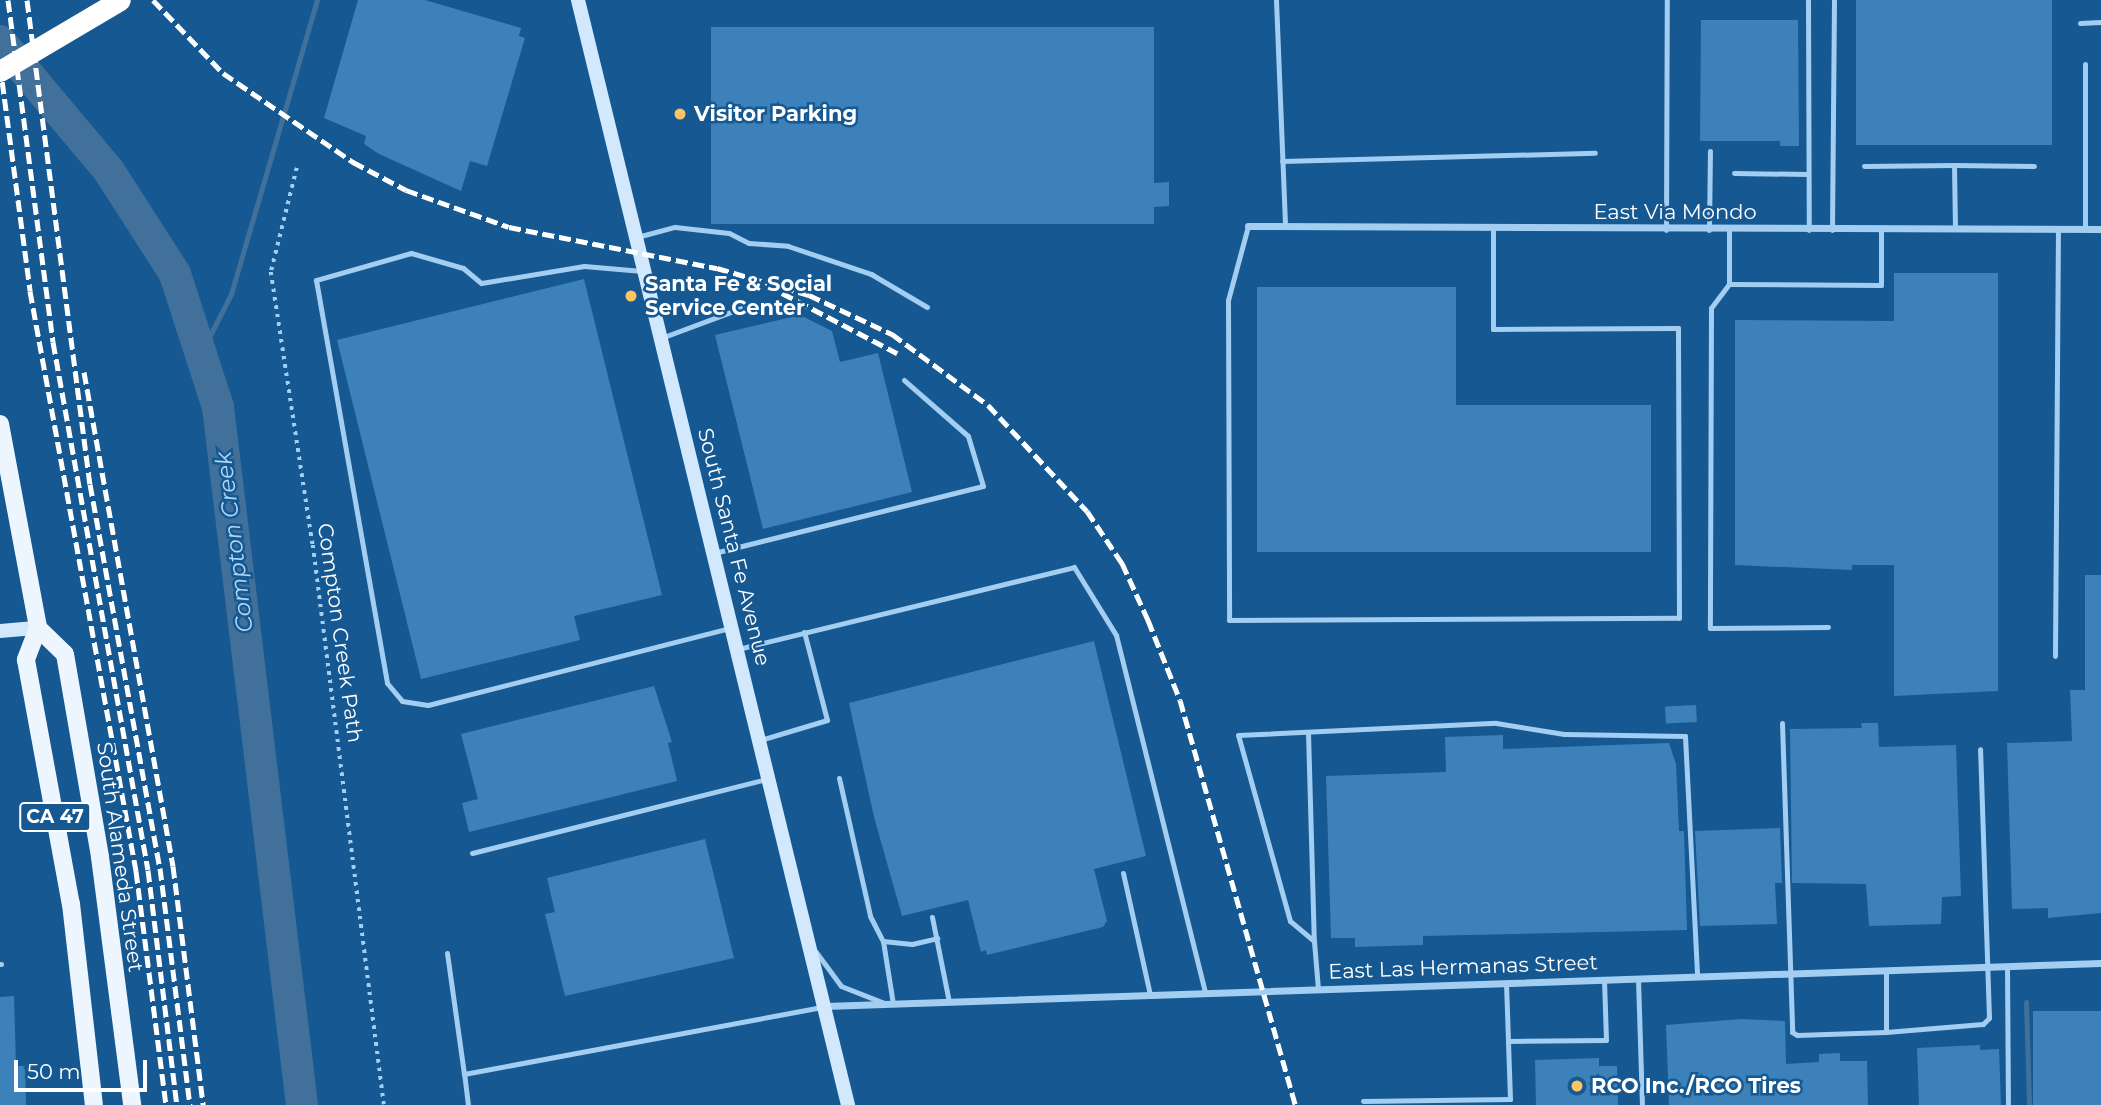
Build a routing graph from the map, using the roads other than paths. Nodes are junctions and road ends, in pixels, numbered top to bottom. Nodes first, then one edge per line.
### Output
1 (120, 0) edge
2 (578, 0) edge
3 (1276, 0) edge
4 (1667, 0) edge
5 (1808, 0) edge
6 (1834, 0) edge
7 (2101, 22) edge
8 (2080, 23) dead end
9 (2085, 64) dead end
10 (0, 71) edge
11 (1710, 151) dead end
12 (1595, 153) dead end
13 (1282, 161) junction
14 (1954, 165) junction
15 (1864, 166) dead end
16 (2034, 166) dead end
17 (1734, 173) dead end
18 (1808, 174) junction
19 (1248, 226) joint
20 (1285, 227) junction
21 (1493, 229) junction
22 (1955, 229) junction
23 (2058, 229) junction
24 (2085, 229) junction
25 (2101, 229) edge
26 (1666, 230) junction
27 (1709, 230) junction
28 (1809, 230) junction
29 (1832, 230) junction
30 (1881, 230) junction
31 (1729, 231) junction
32 (637, 237) junction
33 (645, 271) junction
34 (1729, 284) junction
35 (747, 306) dead end
36 (928, 307) dead end
37 (661, 338) junction
38 (905, 380) dead end
39 (0, 424) edge
40 (714, 553) junction
41 (732, 627) junction
42 (1828, 627) dead end
43 (38, 628) junction
44 (0, 631) edge
45 (804, 632) junction
46 (738, 649) junction
47 (2055, 656) dead end
48 (1782, 723) dead end
49 (1308, 732) junction
50 (760, 740) junction
51 (1980, 749) dead end
52 (769, 778) junction
53 (839, 778) dead end
54 (472, 853) dead end
55 (1123, 873) dead end
56 (932, 917) dead end
57 (937, 938) junction
58 (883, 941) junction
59 (1314, 941) junction
60 (810, 942) junction
61 (447, 953) dead end
62 (2101, 963) edge
63 (2007, 966) junction
64 (1990, 967) junction
65 (1886, 970) junction
66 (1788, 974) junction
67 (1697, 976) junction
68 (1638, 979) junction
69 (1604, 980) junction
70 (1506, 983) junction
71 (1318, 989) junction
72 (1205, 993) junction
73 (1150, 995) junction
74 (949, 1002) junction
75 (890, 1004) junction
76 (825, 1006) junction
77 (1886, 1032) junction
78 (1508, 1041) junction
79 (464, 1074) junction
80 (1363, 1101) dead end
81 (94, 1105) edge
82 (132, 1105) edge
83 (468, 1105) edge
84 (848, 1105) edge
85 (1642, 1105) edge
86 (2008, 1105) edge

1 - 10 highway, bridge
2 - 32 main road, South Santa Fe Avenue
3 - 13 lane
4 - 26 lane
5 - 18 lane
6 - 29 lane
7 - 8 lane
9 - 24 lane
11 - 27 lane
12 - 13 lane
13 - 20 lane
14 - 15 lane
14 - 16 lane
14 - 22 lane
17 - 18 lane
18 - 28 lane
19 - 20 street, East Via Mondo
19 - 21 lane
20 - 21 street, East Via Mondo
21 - 26 street, East Via Mondo
22 - 23 street, East Via Mondo
22 - 30 street, East Via Mondo
23 - 24 street, East Via Mondo
23 - 47 lane
24 - 25 street, East Via Mondo
26 - 27 street, East Via Mondo
27 - 31 street, East Via Mondo
28 - 29 street, East Via Mondo
28 - 31 street, East Via Mondo
29 - 30 street, East Via Mondo
30 - 34 lane
31 - 34 lane
32 - 33 main road, South Santa Fe Avenue
32 - 36 lane
33 - 37 main road, South Santa Fe Avenue
33 - 41 lane
34 - 42 lane
35 - 37 lane
37 - 40 main road, South Santa Fe Avenue
38 - 40 lane
39 - 43 main road
40 - 41 main road, South Santa Fe Avenue
41 - 46 main road, South Santa Fe Avenue
43 - 44 main road
43 - 81 main road, CA 47
43 - 82 main road, South Alameda Street / CA 47
45 - 46 lane
45 - 50 lane
45 - 72 lane
46 - 50 main road, South Santa Fe Avenue
48 - 66 lane
49 - 59 lane
49 - 59 lane
49 - 67 lane
50 - 52 main road, South Santa Fe Avenue
51 - 64 lane
52 - 54 lane
52 - 60 main road, South Santa Fe Avenue
53 - 58 lane
55 - 73 lane
56 - 57 lane
57 - 58 lane
57 - 74 lane
58 - 75 lane
59 - 71 lane
60 - 75 lane
60 - 76 main road, South Santa Fe Avenue
61 - 79 lane
62 - 63 street, East Las Hermanas Street
63 - 64 street, East Las Hermanas Street
63 - 86 lane
64 - 65 street, East Las Hermanas Street
64 - 77 lane
65 - 66 street, East Las Hermanas Street
65 - 77 lane
66 - 67 street, East Las Hermanas Street
66 - 77 lane
67 - 68 street, East Las Hermanas Street
68 - 69 street, East Las Hermanas Street
68 - 85 lane
69 - 70 street, East Las Hermanas Street
69 - 78 lane
70 - 71 street, East Las Hermanas Street
70 - 78 lane
71 - 72 street, East Las Hermanas Street
72 - 73 street, East Las Hermanas Street
73 - 74 street, East Las Hermanas Street
74 - 75 street, East Las Hermanas Street
75 - 76 street, East Las Hermanas Street
76 - 79 lane
76 - 84 main road, South Santa Fe Avenue
78 - 80 lane
79 - 83 lane

